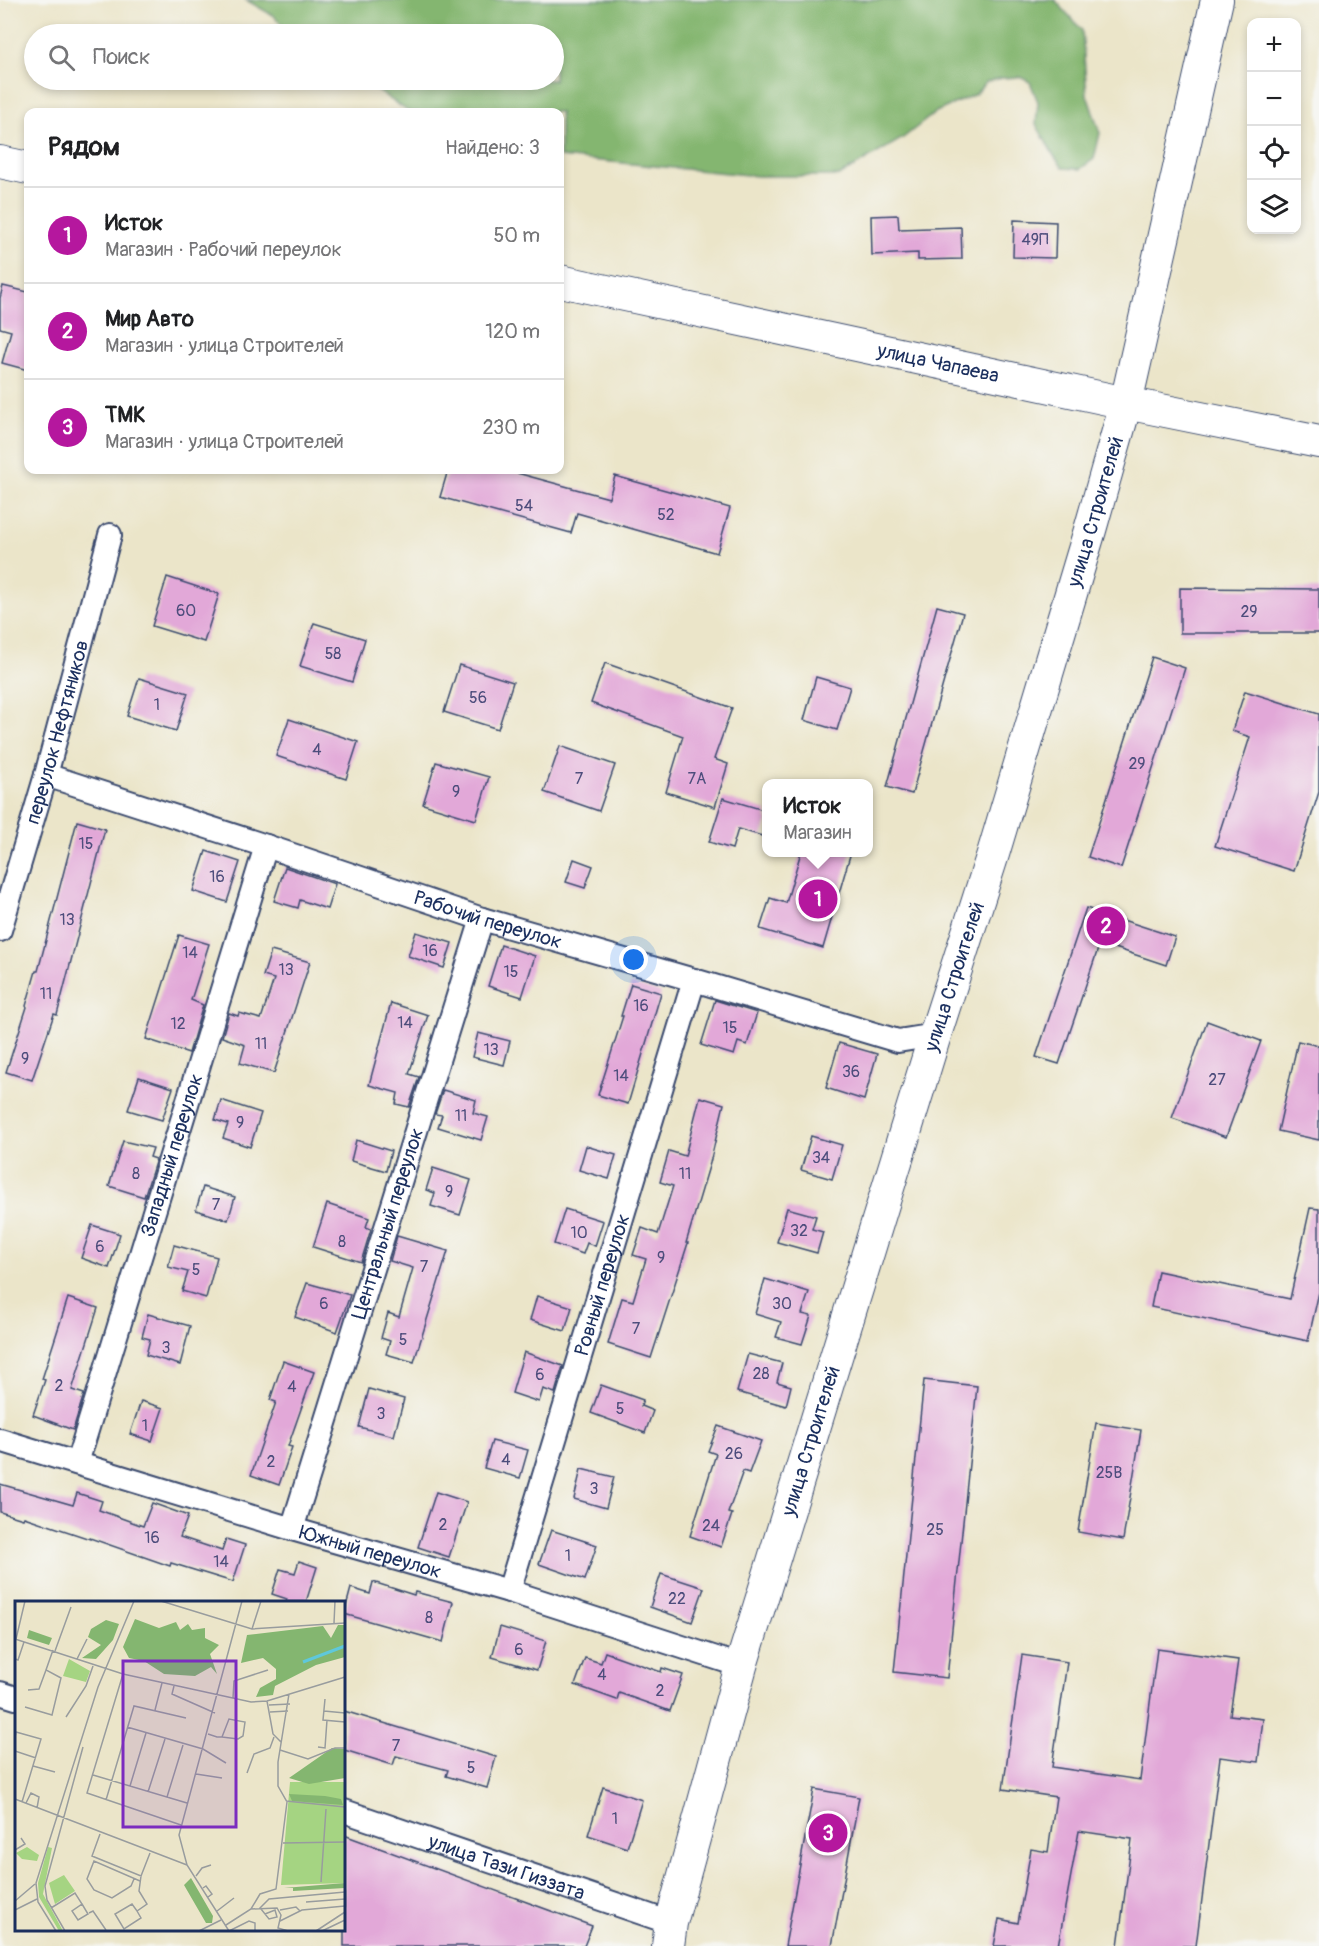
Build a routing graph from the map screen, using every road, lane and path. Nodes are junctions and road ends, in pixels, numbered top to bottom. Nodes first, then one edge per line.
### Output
1 (1217, 0) edge
2 (0, 162) edge
3 (24, 167) edge
4 (564, 282) edge
5 (1126, 403) junction
6 (1319, 442) edge
7 (110, 535) dead end
8 (46, 775) junction
9 (266, 846) junction
10 (482, 919) junction
11 (0, 930) edge
12 (694, 980) junction
13 (935, 1035) junction
14 (0, 1440) edge
15 (77, 1463) junction
16 (292, 1529) junction
17 (509, 1591) junction
18 (741, 1666) junction
19 (0, 1693) edge
20 (15, 1698) edge
21 (345, 1811) edge
22 (670, 1935) edge

1 - 5 street, улица Строителей
2 - 3 street
4 - 5 street, улица Чапаева
5 - 6 street, улица Чапаева
5 - 13 street, улица Строителей
7 - 8 street, переулок Нефтяников
8 - 9 street, Рабочий переулок
8 - 11 street, переулок Нефтяников
9 - 10 street, Рабочий переулок
9 - 15 street, Западный переулок
10 - 12 street, Рабочий переулок
10 - 16 street, Центральный переулок
12 - 13 street, Рабочий переулок
12 - 17 street, Ровный переулок
13 - 18 street, улица Строителей
14 - 15 street, Южный переулок
15 - 16 street, Южный переулок
16 - 17 street, Южный переулок
17 - 18 street, Южный переулок
18 - 22 street, улица Строителей
19 - 20 street
21 - 22 street, улица Тази Гиззата

